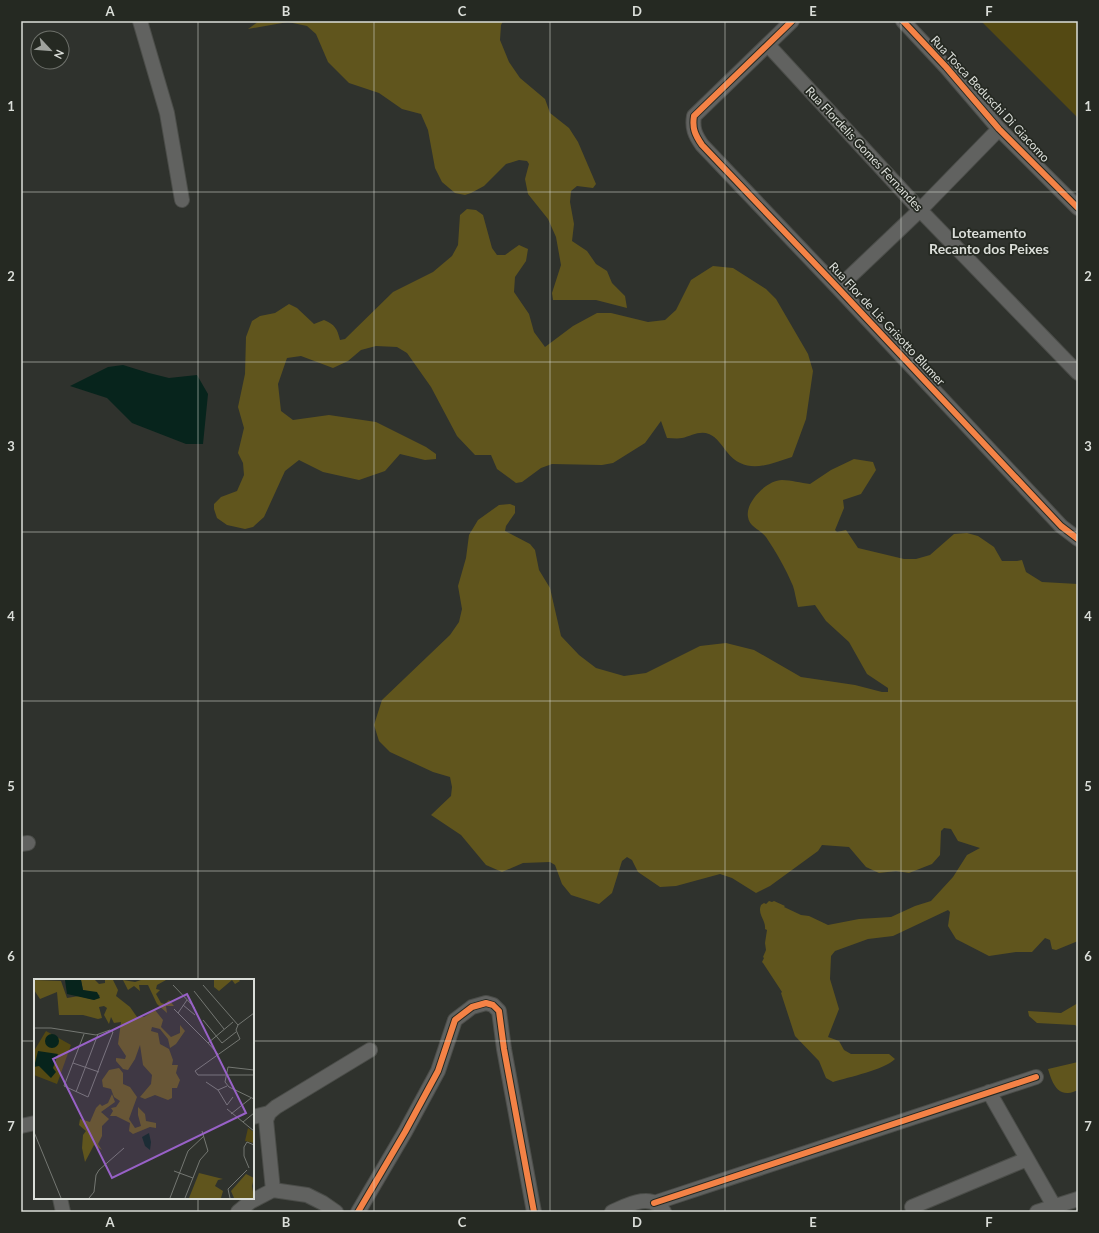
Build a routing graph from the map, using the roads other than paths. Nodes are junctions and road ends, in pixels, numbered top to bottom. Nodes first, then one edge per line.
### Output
1 (140, 21) edge
2 (792, 21) edge
3 (903, 21) edge
4 (768, 45) junction
5 (999, 129) junction
6 (182, 200) dead end
7 (1078, 208) edge
8 (920, 210) junction
9 (838, 288) junction
10 (1078, 374) edge
11 (1078, 539) edge
12 (370, 1050) dead end
13 (1036, 1077) dead end
14 (989, 1092) junction
15 (269, 1113) junction
16 (254, 1117) edge
17 (34, 1123) edge
18 (21, 1126) edge
19 (1027, 1159) junction
20 (273, 1190) junction
21 (60, 1199) edge
22 (1078, 1199) edge
23 (1054, 1206) junction
24 (912, 1207) dead end
25 (659, 1208) edge
26 (63, 1212) edge
27 (238, 1212) edge
28 (336, 1212) edge
29 (358, 1212) edge
30 (534, 1212) edge
31 (612, 1212) edge
32 (1037, 1212) edge

1 - 6 street
2 - 4 street
3 - 5 street, Rua Tosca Beduschi Di Giacomo
4 - 8 street, Rua Flordelis Gomes Fernandes
4 - 9 street, Rua Flor de Lis Grisotto Blumer
5 - 7 street, Rua Tosca Beduschi Di Giacomo
5 - 8 street
8 - 9 street
8 - 10 street, Rua Flordelis Gomes Fernandes
9 - 11 street, Rua Flor de Lis Grisotto Blumer
12 - 15 street
13 - 14 street
14 - 19 street
14 - 25 street
15 - 16 street
15 - 20 street
17 - 18 street
19 - 23 street
19 - 24 street
20 - 27 street
20 - 28 street
21 - 26 street
22 - 23 street
23 - 32 street
25 - 31 street
29 - 30 street

